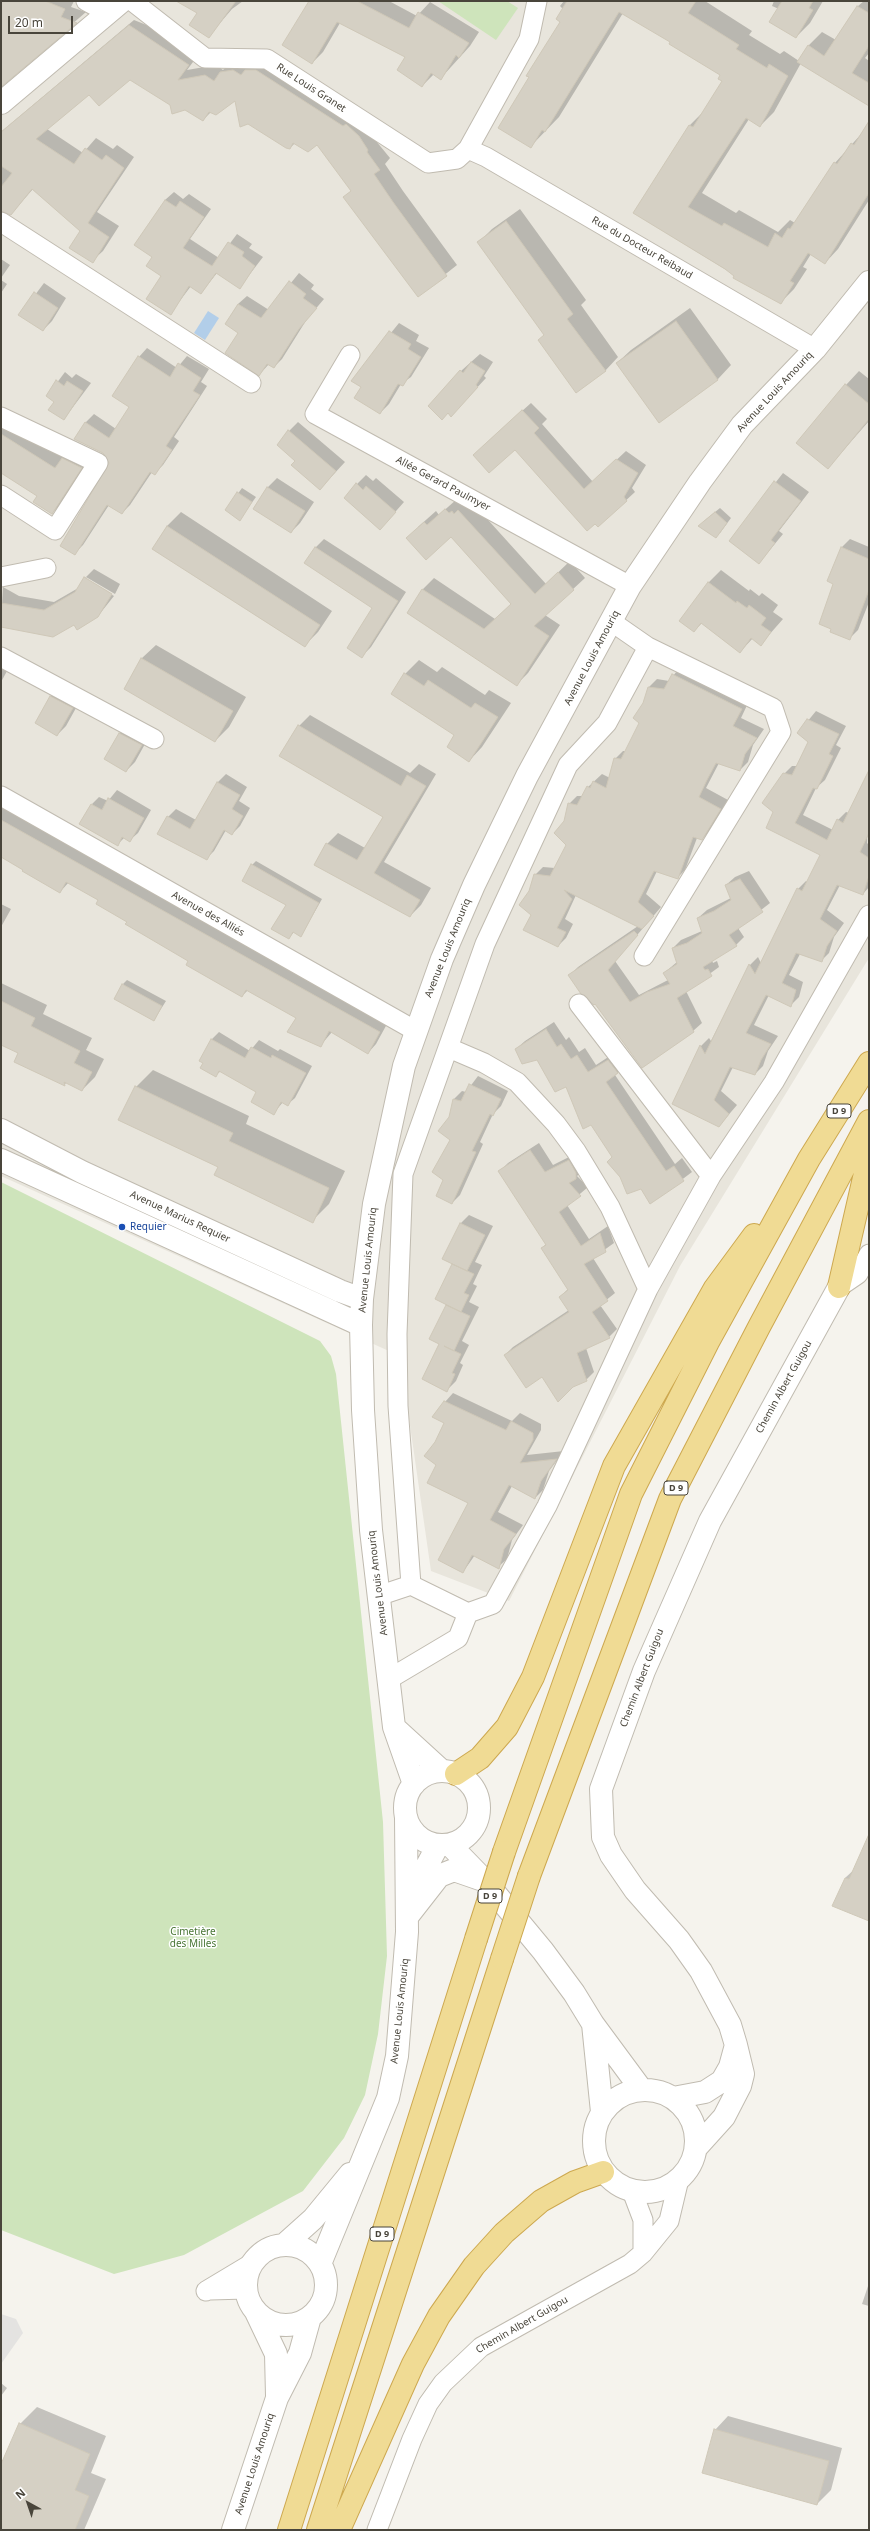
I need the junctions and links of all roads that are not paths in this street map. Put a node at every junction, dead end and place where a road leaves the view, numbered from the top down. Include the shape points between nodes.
1 (86, 1) edge
2 (132, 1) edge
3 (537, 1) edge
4 (115, 7) edge
5 (1, 103) edge
6 (468, 149) junction
7 (1, 222) edge
8 (869, 282) edge
9 (815, 349) junction
10 (350, 355) dead end
11 (251, 383) dead end
12 (1, 417) edge
13 (1, 495) edge
14 (46, 568) dead end
15 (1, 576) edge
16 (630, 586) junction
17 (612, 622) junction
18 (648, 647) junction
19 (1, 657) edge
20 (154, 740) dead end
21 (1, 796) edge
22 (869, 915) edge
23 (644, 956) dead end
24 (579, 1004) dead end
25 (416, 1031) junction
26 (449, 1048) junction
27 (869, 1063) edge
28 (869, 1121) edge
29 (1, 1130) edge
30 (869, 1156) edge
31 (809, 1159) junction
32 (1, 1160) edge
33 (711, 1176) junction
34 (865, 1191) edge
35 (869, 1254) edge
36 (839, 1287) junction
37 (648, 1289) junction
38 (362, 1299) junction
39 (828, 1308) junction
40 (361, 1325) junction
41 (411, 1585) junction
42 (381, 1596) junction
43 (468, 1613) junction
44 (389, 1679) junction
45 (394, 1727) junction
46 (449, 1773) junction
47 (414, 1784) junction
48 (406, 1818) junction
49 (452, 1842) junction
50 (485, 1881) junction
51 (408, 1917) junction
52 (593, 2024) junction
53 (736, 2045) junction
54 (641, 2090) junction
55 (673, 2098) junction
56 (602, 2112) junction
57 (696, 2148) junction
58 (369, 2149) junction
59 (603, 2172) junction
60 (679, 2180) junction
61 (632, 2191) junction
62 (284, 2245) junction
63 (643, 2253) junction
64 (251, 2264) junction
65 (320, 2264) junction
66 (246, 2289) junction
67 (256, 2312) junction
68 (310, 2317) junction
69 (277, 2398) junction
70 (233, 2530) edge
71 (289, 2530) edge
72 (318, 2530) edge
73 (339, 2530) edge
74 (377, 2530) edge

1 - 4 street
2 - 6 street, Rue Louis Granet via 205,58 267,59 428,163 457,159
3 - 6 street via 529,39
4 - 5 street
6 - 9 street, Rue du Docteur Reibaud via 486,157
7 - 11 street
8 - 9 street, Avenue Louis Amouriq
9 - 16 street, Avenue Louis Amouriq via 742,425
10 - 16 street, Allée Gerard Paulmyer via 315,414
12 - 13 street via 98,463 56,530
14 - 15 street
16 - 17 street, Avenue Louis Amouriq
17 - 18 street
17 - 25 street, Avenue Louis Amouriq via 527,776 474,885 442,959
18 - 23 street via 773,708 781,732
18 - 26 street via 607,723 568,766 484,944
19 - 20 street
21 - 25 street, Avenue des Alliés
22 - 33 street via 774,1082
24 - 33 street
25 - 38 street, Avenue Louis Amouriq via 404,1066 374,1204
26 - 37 street via 484,1063 517,1082 556,1124 576,1151 610,1207
26 - 41 street via 403,1174 397,1334 398,1406
27 - 31 highway, D 9
28 - 72 highway, D 9, bridge via 670,1499 529,1876
29 - 38 street, Avenue Marius Requier via 82,1172
30 - 34 highway
31 - 46 highway, D 9 via 715,1288 614,1466 533,1677 507,1727 480,1758
31 - 71 highway, D 9, bridge via 708,1342 631,1494 504,1852
32 - 40 street
33 - 37 street
34 - 36 highway
34 - 39 street, Chemin Albert Guigou via 847,1215
35 - 36 street, Chemin Albert Guigou via 858,1274
36 - 39 street, Chemin Albert Guigou
37 - 43 street via 547,1506 497,1597 493,1604
38 - 40 street, Avenue Louis Amouriq
39 - 53 street, Chemin Albert Guigou via 710,1521 644,1671 601,1789 603,1837 611,1855 701,1971 730,2024
40 - 42 street, Avenue Louis Amouriq via 363,1410 371,1530
41 - 42 street
41 - 43 street
42 - 44 street, Avenue Louis Amouriq
43 - 44 street via 458,1638
44 - 45 street, Avenue Louis Amouriq
45 - 46 street
45 - 47 street, Avenue Louis Amouriq
46 - 47 street via 422,1777
46 - 49 street via 466,1780 474,1790 478,1802 475,1826
47 - 48 street via 407,1795
48 - 49 street via 418,1837
48 - 51 street, Avenue Louis Amouriq
49 - 50 street
49 - 51 street, Avenue Louis Amouriq via 422,1875
50 - 51 street via 454,1870 439,1876
50 - 52 street via 543,1950
51 - 58 street, Avenue Louis Amouriq via 405,1985 397,2056 388,2098
52 - 54 street
52 - 56 street
53 - 55 street via 730,2067 722,2081 705,2092
53 - 57 street, Chemin Albert Guigou via 743,2074 740,2086 724,2117
54 - 55 street via 652,2090
54 - 56 street via 626,2093 612,2101
55 - 57 street via 687,2111 695,2129
56 - 59 street via 594,2132 594,2153
57 - 60 street via 690,2165
58 - 62 street, Avenue Louis Amouriq via 322,2208
58 - 65 street, Avenue Louis Amouriq
59 - 61 street via 616,2184
59 - 73 highway via 575,2182 541,2200 504,2233 474,2266 439,2316 413,2364
60 - 61 street via 649,2193
60 - 63 street, Chemin Albert Guigou via 669,2222
61 - 63 street via 643,2220
62 - 64 street via 260,2254
62 - 65 street via 305,2250
63 - 74 street, Chemin Albert Guigou via 630,2264 481,2346 459,2365 428,2404
64 - 66 street
64 - 66 street via 206,2291
65 - 68 street via 325,2275 326,2287 319,2309
66 - 67 street via 249,2301
67 - 68 street via 268,2322 282,2326 297,2324
67 - 69 street, Avenue Louis Amouriq via 276,2354
68 - 69 street, Avenue Louis Amouriq via 300,2353
69 - 70 street, Avenue Louis Amouriq

